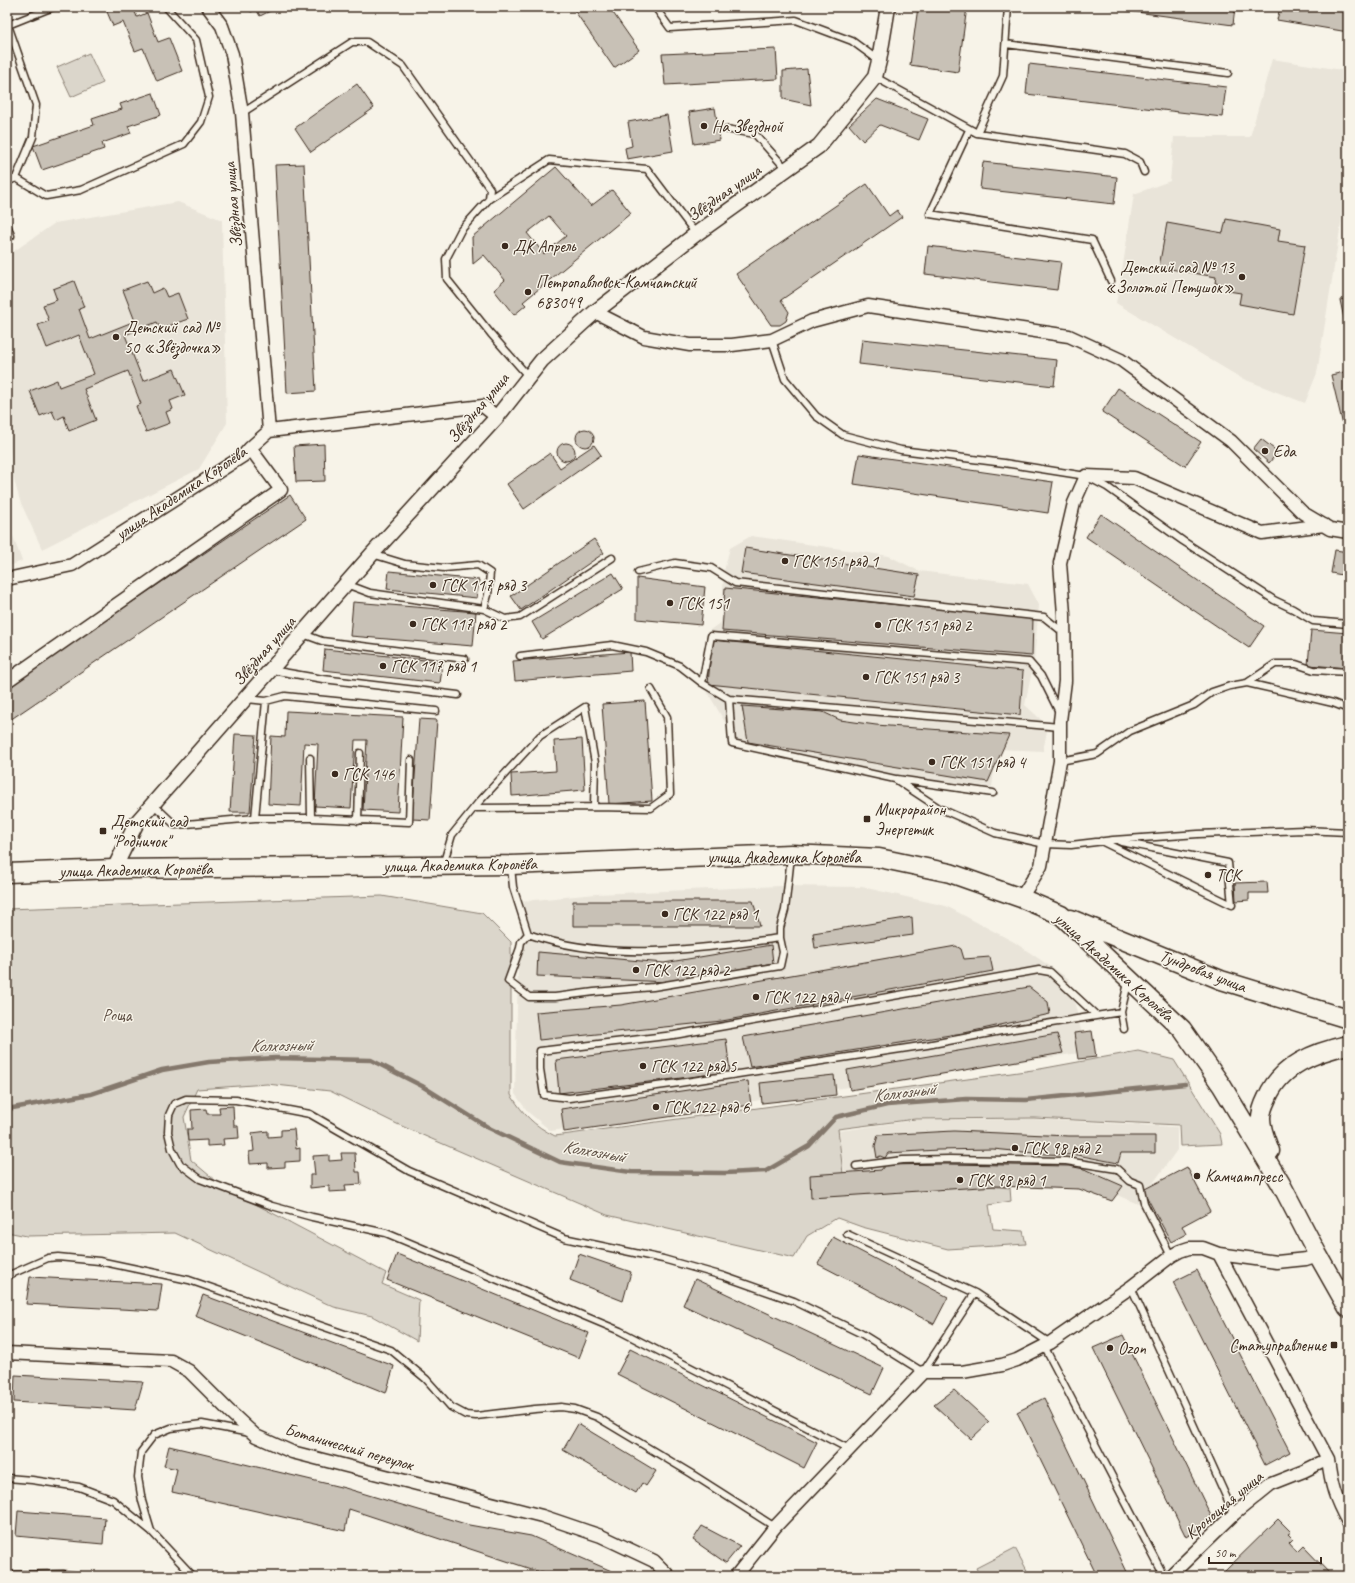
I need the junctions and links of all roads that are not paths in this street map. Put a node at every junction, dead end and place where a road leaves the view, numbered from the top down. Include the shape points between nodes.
1 (53, 7) edge
2 (166, 7) edge
3 (208, 7) edge
4 (654, 7) edge
5 (888, 7) edge
6 (1008, 7) edge
7 (1006, 44) junction
8 (879, 61) junction
9 (1228, 73) dead end
10 (875, 77) junction
11 (242, 113) junction
12 (726, 129) dead end
13 (969, 130) junction
14 (977, 133) junction
15 (787, 170) junction
16 (1144, 172) dead end
17 (16, 178) junction
18 (7, 182) edge
19 (489, 199) junction
20 (7, 224) edge
21 (696, 234) junction
22 (11, 236) dead end
23 (1112, 281) dead end
24 (595, 312) junction
25 (772, 340) junction
26 (528, 376) junction
27 (496, 417) junction
28 (269, 431) junction
29 (250, 448) junction
30 (1086, 476) junction
31 (1324, 526) junction
32 (1348, 532) edge
33 (372, 554) junction
34 (612, 558) dead end
35 (638, 572) dead end
36 (7, 579) edge
37 (346, 584) junction
38 (484, 609) junction
39 (1348, 624) edge
40 (1064, 633) junction
41 (302, 634) junction
42 (520, 656) dead end
43 (465, 659) dead end
44 (271, 670) junction
45 (1348, 672) edge
46 (7, 681) edge
47 (702, 683) junction
48 (1247, 683) junction
49 (651, 690) dead end
50 (458, 695) dead end
51 (246, 698) junction
52 (729, 699) junction
53 (266, 701) junction
54 (1348, 709) edge
55 (436, 711) dead end
56 (1061, 715) junction
57 (1060, 727) junction
58 (360, 753) dead end
59 (310, 758) dead end
60 (411, 760) dead end
61 (1060, 761) junction
62 (896, 779) junction
63 (993, 793) dead end
64 (153, 804) junction
65 (594, 807) junction
66 (474, 808) junction
67 (255, 818) junction
68 (311, 818) junction
69 (358, 821) junction
70 (1348, 832) edge
71 (1113, 840) junction
72 (1101, 841) junction
73 (1045, 844) junction
74 (791, 854) junction
75 (511, 865) junction
76 (443, 866) junction
77 (114, 869) junction
78 (7, 873) edge
79 (1021, 898) junction
80 (1061, 915) junction
81 (528, 934) junction
82 (780, 938) junction
83 (1129, 979) junction
84 (1121, 1012) junction
85 (1096, 1015) junction
86 (1348, 1019) edge
87 (1124, 1029) dead end
88 (1348, 1045) edge
89 (856, 1166) dead end
90 (1281, 1184) junction
91 (847, 1234) dead end
92 (1219, 1254) junction
93 (1318, 1254) junction
94 (1171, 1256) junction
95 (7, 1276) edge
96 (1131, 1288) junction
97 (975, 1293) junction
98 (1348, 1308) edge
99 (1047, 1344) junction
100 (7, 1352) edge
101 (923, 1372) junction
102 (254, 1434) junction
103 (849, 1449) junction
104 (1328, 1459) junction
105 (7, 1478) edge
106 (1234, 1514) junction
107 (1348, 1522) edge
108 (775, 1527) junction
109 (151, 1531) junction
110 (7, 1575) edge
111 (79, 1576) edge
112 (192, 1576) edge
113 (669, 1576) edge
114 (736, 1576) edge
115 (1164, 1576) edge
116 (1170, 1576) edge

1 - 17 lane via 8,25 36,105 33,137
2 - 17 lane via 196,40 209,97 201,122 184,144 81,190 46,196
3 - 11 street, Звёздная улица via 222,26 232,54
4 - 8 lane via 670,28 796,20 852,40
5 - 8 street, Звёздная улица
6 - 7 lane
7 - 9 lane
7 - 14 lane via 1003,76
8 - 10 street, Звёздная улица
10 - 13 lane
10 - 15 street, Звёздная улица via 819,146
11 - 19 lane via 352,42 367,42 403,66 490,189
11 - 28 street, Звёздная улица
12 - 15 lane via 756,134
13 - 14 lane
13 - 23 lane via 930,214 1092,240
14 - 16 lane via 1125,154 1140,162
15 - 21 street, Звёздная улица
17 - 18 lane
19 - 21 lane via 549,160 647,169
19 - 26 lane via 461,230 446,259 447,279
20 - 22 lane
21 - 24 street, Звёздная улица
24 - 25 street via 644,337 690,345 732,345
24 - 26 street, Звёздная улица
25 - 30 lane via 785,379 816,416 843,435 901,450
25 - 31 street via 812,322 868,306 1069,336 1122,360 1224,436 1304,513
26 - 27 street, Звёздная улица
27 - 28 street via 483,406
27 - 33 street, Звёздная улица
28 - 29 street, улица Академика Королёва
29 - 36 street, улица Академика Королёва via 244,456 72,565
29 - 46 street via 281,490
30 - 31 street via 1134,478 1262,533
30 - 39 lane via 1107,487 1183,541 1274,600 1313,621
30 - 40 street via 1074,503 1060,563
31 - 32 street
33 - 37 street, Звёздная улица
33 - 38 lane via 405,564 444,568 478,564 490,573
34 - 38 lane via 520,617 505,618
35 - 40 lane via 675,564 711,568 735,583 1044,617
37 - 38 lane via 370,592
37 - 41 street, Звёздная улица
40 - 56 street
41 - 43 lane via 322,641
41 - 44 street, Звёздная улица
42 - 47 lane via 612,645 646,652 680,666
44 - 50 lane via 323,679
44 - 51 street, Звёздная улица
45 - 48 lane via 1314,670 1296,664 1275,664
47 - 52 lane
47 - 56 lane via 711,636 1029,662 1041,676
48 - 54 lane via 1333,703
48 - 61 lane via 1212,692 1194,705 1130,731 1097,754
49 - 65 lane via 667,717 670,794 651,808
51 - 53 lane
51 - 64 street, Звёздная улица
52 - 57 lane
52 - 62 lane via 732,744
53 - 55 lane via 285,696
53 - 67 lane
56 - 57 street
57 - 61 street
58 - 69 lane
59 - 68 lane
60 - 69 lane via 409,822
61 - 73 street
62 - 63 lane
62 - 73 lane via 938,808 995,833
64 - 67 lane via 174,825
64 - 77 street, Звёздная улица via 138,822
65 - 66 lane
65 - 66 lane via 595,763 585,707 540,736
66 - 76 lane via 452,835
67 - 68 lane
68 - 69 lane
70 - 71 lane via 1304,830
71 - 72 lane
71 - 72 lane via 1228,862 1232,905
72 - 73 lane via 1071,845
73 - 79 street via 1041,866
74 - 75 main road, улица Академика Королёва
74 - 79 main road, улица Академика Королёва via 879,858 950,873
74 - 82 lane via 786,910 780,928
75 - 76 main road, улица Академика Королёва
75 - 81 lane via 513,887
76 - 77 main road, улица Академика Королёва
77 - 78 main road, улица Академика Королёва
79 - 80 main road, улица Академика Королёва
80 - 83 main road, улица Академика Королёва
80 - 86 main road, Тундровая улица via 1222,980
81 - 82 lane via 566,945 632,952 681,950
81 - 82 lane via 521,942 508,981 529,997 555,997 653,987 780,966 783,952
83 - 84 lane
83 - 90 main road, улица Академика Королёва via 1182,1029 1222,1086
84 - 85 lane
84 - 87 lane
85 - 85 lane via 926,1045 568,1098 544,1095 540,1069 540,1051 674,1035 1039,970 1050,972
88 - 90 main road via 1311,1056 1296,1064 1274,1084 1268,1095 1261,1117 1262,1129
89 - 94 lane via 903,1160 949,1159 1066,1161 1117,1169 1130,1181 1140,1185 1144,1203
90 - 93 main road, улица Академика Королёва
91 - 97 lane
92 - 93 street via 1277,1262 1306,1259
92 - 94 street via 1197,1248 1180,1251
92 - 104 street
93 - 98 main road, улица Академика Королёва
94 - 96 street
95 - 108 lane via 48,1258 58,1257 99,1261 190,1280 391,1350 426,1379 451,1408 466,1415 561,1407 597,1417
96 - 99 street
96 - 106 lane
97 - 99 lane
97 - 101 lane
99 - 101 street via 1002,1365 962,1372
99 - 115 lane
100 - 102 street, Ботанический переулок via 171,1361 189,1371
101 - 103 street
101 - 103 lane via 862,1334 794,1301 723,1276 663,1259 564,1238 409,1171 310,1114 236,1100 186,1099 174,1104 169,1115 168,1132 172,1149 180,1164 200,1179 306,1216 386,1233 620,1331
102 - 109 lane via 202,1424 171,1428 154,1434 141,1452 138,1477
102 - 113 street, Ботанический переулок via 292,1452 542,1516 601,1536 654,1561
103 - 108 street
104 - 106 street, Кроноцкая улица via 1271,1484
104 - 107 street via 1331,1484
105 - 109 lane via 85,1489 113,1500
106 - 116 street, Кроноцкая улица
108 - 114 street
109 - 112 lane
110 - 111 lane

